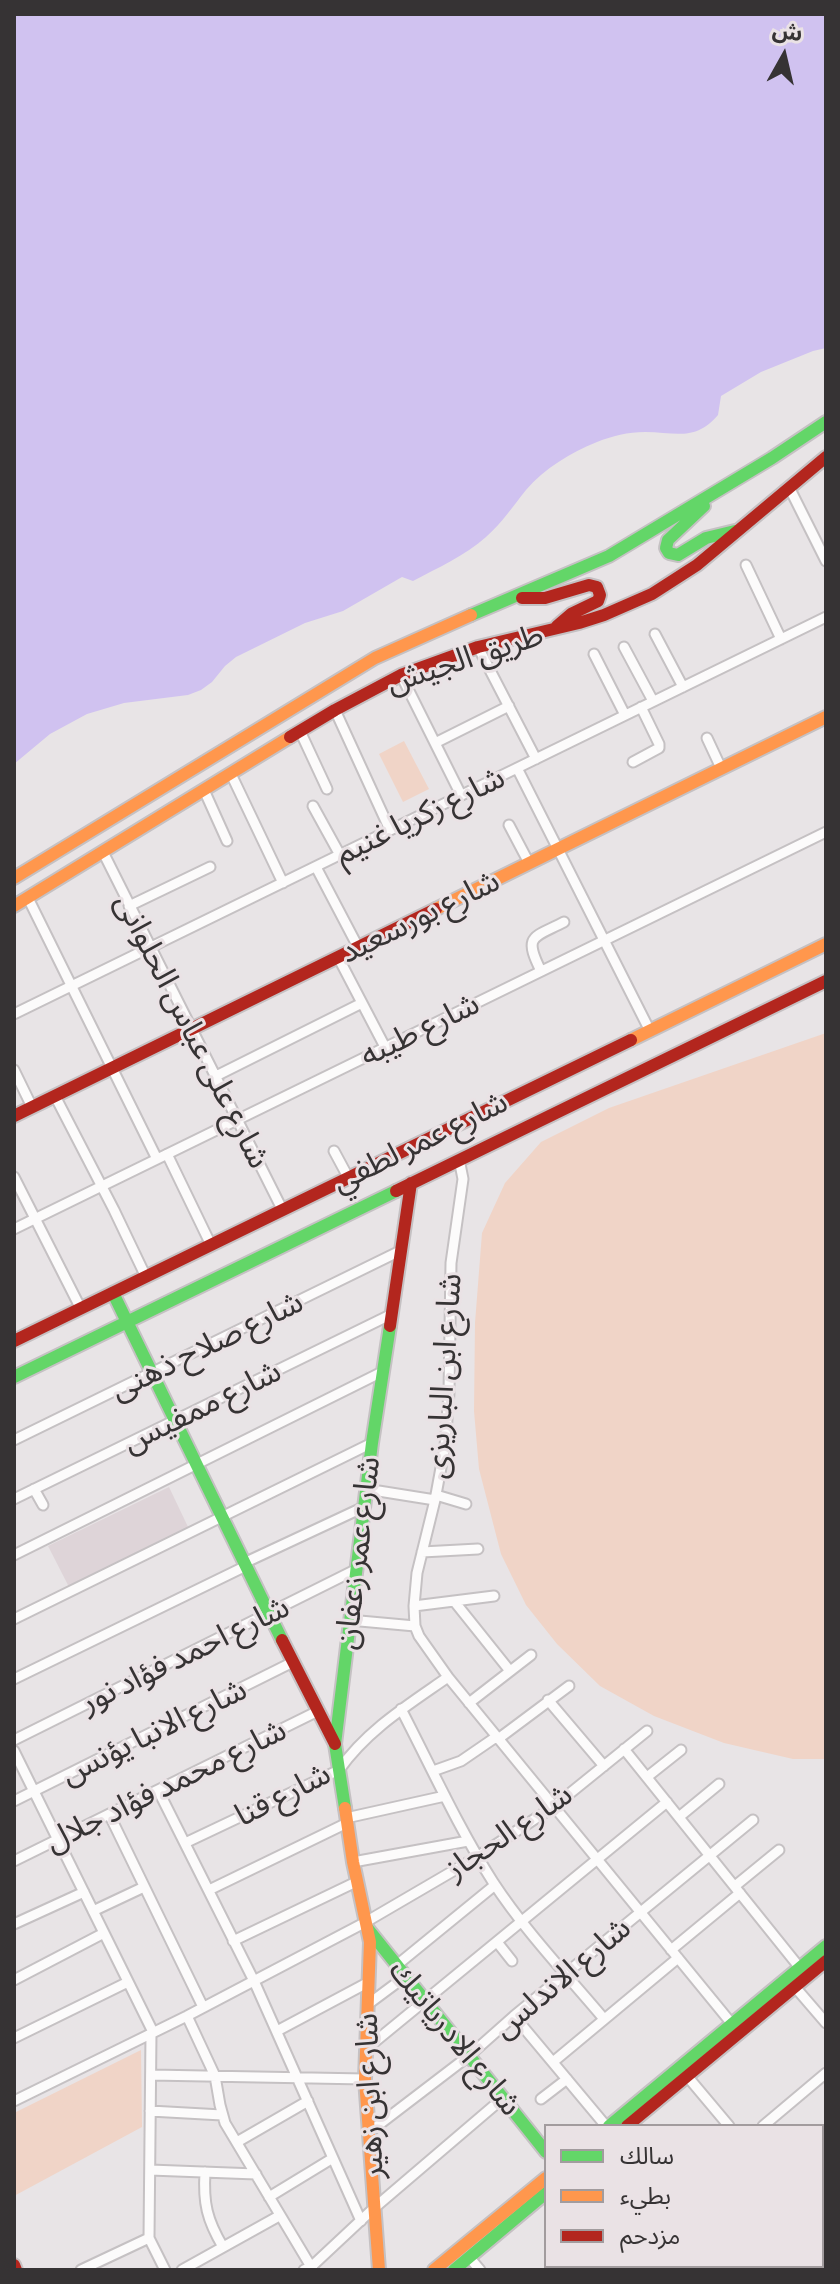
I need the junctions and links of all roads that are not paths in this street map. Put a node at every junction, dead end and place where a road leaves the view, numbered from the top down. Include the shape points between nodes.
1 (826, 422) edge
2 (826, 457) edge
3 (789, 487) junction
4 (718, 489) junction
5 (737, 531) junction
6 (826, 561) edge
7 (746, 565) dead end
8 (515, 597) junction
9 (826, 617) edge
10 (553, 630) junction
11 (655, 634) dead end
12 (781, 639) junction
13 (478, 647) junction
14 (624, 647) dead end
15 (594, 654) dead end
16 (401, 675) junction
17 (683, 687) junction
18 (653, 701) junction
19 (509, 706) junction
20 (641, 707) junction
21 (335, 710) junction
22 (625, 715) junction
23 (826, 717) edge
24 (300, 731) junction
25 (707, 738) dead end
26 (435, 743) junction
27 (536, 759) junction
28 (633, 762) dead end
29 (517, 768) junction
30 (721, 768) junction
31 (231, 774) junction
32 (327, 789) dead end
33 (204, 790) junction
34 (461, 795) junction
35 (313, 806) dead end
36 (509, 825) dead end
37 (390, 830) junction
38 (826, 833) edge
39 (227, 841) dead end
40 (558, 849) junction
41 (103, 852) junction
42 (340, 855) junction
43 (529, 863) junction
44 (210, 867) dead end
45 (316, 867) junction
46 (14, 878) edge
47 (283, 883) junction
48 (28, 898) junction
49 (14, 906) edge
50 (129, 906) junction
51 (564, 922) dead end
52 (604, 940) junction
53 (826, 944) edge
54 (358, 947) junction
55 (150, 948) junction
56 (338, 957) junction
57 (541, 971) junction
58 (826, 981) edge
59 (72, 986) junction
60 (362, 1003) junction
61 (14, 1014) edge
62 (190, 1030) junction
63 (650, 1031) junction
64 (385, 1047) junction
65 (113, 1068) junction
66 (14, 1070) edge
67 (214, 1077) junction
68 (55, 1096) junction
69 (32, 1107) junction
70 (14, 1116) edge
71 (236, 1120) junction
72 (334, 1151) dead end
73 (162, 1156) junction
74 (459, 1159) junction
75 (14, 1177) edge
76 (348, 1177) junction
77 (411, 1183) junction
78 (101, 1186) junction
79 (383, 1196) junction
80 (282, 1209) junction
81 (406, 1210) junction
82 (35, 1218) junction
83 (14, 1229) edge
84 (211, 1245) junction
85 (400, 1251) junction
86 (146, 1277) junction
87 (113, 1293) junction
88 (81, 1309) junction
89 (390, 1315) junction
90 (127, 1322) junction
91 (14, 1341) edge
92 (382, 1372) junction
93 (152, 1373) junction
94 (14, 1377) edge
95 (175, 1421) junction
96 (14, 1440) edge
97 (372, 1443) junction
98 (196, 1464) junction
99 (34, 1489) junction
100 (366, 1489) junction
101 (436, 1498) junction
102 (14, 1499) edge
103 (466, 1504) dead end
104 (43, 1505) dead end
105 (364, 1507) junction
106 (222, 1517) junction
107 (478, 1549) dead end
108 (422, 1552) junction
109 (14, 1555) edge
110 (245, 1565) junction
111 (355, 1570) junction
112 (494, 1596) dead end
113 (454, 1601) junction
114 (414, 1606) junction
115 (269, 1615) junction
116 (14, 1619) edge
117 (349, 1620) junction
118 (415, 1626) junction
119 (531, 1655) dead end
120 (293, 1662) junction
121 (510, 1671) junction
122 (448, 1677) junction
123 (14, 1679) edge
124 (569, 1686) dead end
125 (548, 1700) junction
126 (469, 1703) junction
127 (401, 1709) junction
128 (318, 1711) junction
129 (647, 1731) dead end
130 (497, 1738) junction
131 (14, 1740) edge
132 (335, 1744) junction
133 (624, 1749) junction
134 (681, 1750) dead end
135 (14, 1751) edge
136 (604, 1766) junction
137 (339, 1770) junction
138 (433, 1771) junction
139 (647, 1777) junction
140 (719, 1784) dead end
141 (158, 1790) junction
142 (34, 1791) junction
143 (445, 1796) junction
144 (14, 1801) edge
145 (667, 1802) junction
146 (553, 1807) junction
147 (109, 1814) junction
148 (679, 1817) junction
149 (346, 1820) junction
150 (753, 1820) dead end
151 (58, 1839) junction
152 (468, 1841) junction
153 (185, 1843) junction
154 (779, 1850) dead end
155 (710, 1855) junction
156 (477, 1857) junction
157 (14, 1861) edge
158 (598, 1861) junction
159 (353, 1862) junction
160 (356, 1882) junction
161 (495, 1885) junction
162 (144, 1887) junction
163 (209, 1890) junction
164 (737, 1890) junction
165 (84, 1892) junction
166 (93, 1911) junction
167 (640, 1912) junction
168 (522, 1921) junction
169 (364, 1923) junction
170 (14, 1924) edge
171 (104, 1933) junction
172 (233, 1941) junction
173 (497, 1942) junction
174 (826, 1946) edge
175 (674, 1954) junction
176 (512, 1961) dead end
177 (826, 1961) edge
178 (800, 1968) junction
179 (402, 1970) junction
180 (566, 1974) junction
181 (14, 1980) edge
182 (254, 1981) junction
183 (128, 1982) junction
184 (367, 1983) junction
185 (795, 1987) junction
186 (426, 2000) junction
187 (367, 2005) junction
188 (203, 2007) junction
189 (187, 2016) junction
190 (514, 2016) junction
191 (604, 2019) junction
192 (826, 2023) edge
193 (732, 2024) junction
194 (277, 2031) junction
195 (152, 2033) junction
196 (14, 2038) edge
197 (366, 2049) junction
198 (470, 2055) junction
199 (553, 2062) junction
200 (826, 2073) edge
201 (151, 2075) junction
202 (215, 2076) junction
203 (687, 2076) junction
204 (297, 2077) junction
205 (365, 2079) junction
206 (567, 2079) junction
207 (503, 2098) junction
208 (541, 2099) dead end
209 (14, 2101) edge
210 (308, 2101) junction
211 (150, 2111) junction
212 (222, 2115) junction
213 (606, 2124) edge
214 (610, 2124) edge
215 (629, 2124) edge
216 (727, 2124) edge
217 (765, 2124) edge
218 (368, 2133) junction
219 (237, 2142) junction
220 (544, 2149) edge
221 (333, 2158) junction
222 (150, 2170) junction
223 (205, 2172) junction
224 (256, 2174) junction
225 (544, 2180) edge
226 (544, 2195) edge
227 (269, 2197) junction
228 (373, 2209) junction
229 (279, 2216) junction
230 (361, 2221) junction
231 (149, 2238) junction
232 (223, 2247) junction
233 (469, 2257) junction
234 (309, 2269) edge
235 (81, 2270) edge
236 (165, 2270) edge
237 (182, 2270) edge
238 (379, 2270) edge
239 (434, 2270) edge
240 (454, 2270) edge
241 (480, 2270) edge

1 - 4 main road, طريق الجيش
2 - 3 main road, طريق الجيش
3 - 5 main road, طريق الجيش
3 - 6 street
4 - 5 main road via 668,540 666,551 678,555 706,538
4 - 8 main road, طريق الجيش via 609,556
5 - 10 main road, طريق الجيش via 652,594
7 - 12 street
8 - 10 main road via 538,599 597,587 598,601
8 - 46 main road, طريق الجيش via 375,658
9 - 12 street, شارع زكريا غنيم
10 - 13 main road, طريق الجيش
11 - 17 street
12 - 17 street, شارع زكريا غنيم
13 - 16 main road, طريق الجيش
13 - 19 street
14 - 18 street
15 - 22 street
16 - 21 main road, طريق الجيش
16 - 26 street
17 - 18 street, شارع زكريا غنيم
18 - 20 street, شارع زكريا غنيم
19 - 26 street
19 - 27 street
20 - 22 street, شارع زكريا غنيم
20 - 28 street via 659,748
21 - 24 main road, طريق الجيش
21 - 37 street
22 - 27 street, شارع زكريا غنيم
23 - 30 main road, شارع بورسعيد
24 - 31 main road, طريق الجيش
24 - 32 street
25 - 30 street
26 - 34 street
27 - 29 street, شارع زكريا غنيم
29 - 34 street, شارع زكريا غنيم
29 - 40 street
30 - 40 main road, شارع بورسعيد
31 - 33 main road, طريق الجيش
31 - 47 street
33 - 39 street
33 - 41 main road, طريق الجيش
34 - 37 street, شارع زكريا غنيم
35 - 42 street
36 - 43 street
37 - 42 street, شارع زكريا غنيم
38 - 52 street, شارع طيبه
40 - 43 main road, شارع بورسعيد
40 - 52 street
41 - 48 main road, طريق الجيش
41 - 50 street, شارع على عباس الحلوانى
42 - 45 street, شارع زكريا غنيم
43 - 54 main road, شارع بورسعيد
44 - 50 street
45 - 47 street, شارع زكريا غنيم
45 - 54 street
47 - 55 street, شارع زكريا غنيم
48 - 49 main road, طريق الجيش
48 - 59 street
50 - 55 street, شارع على عباس الحلوانى
51 - 57 street via 530,943
52 - 57 street, شارع طيبه
52 - 63 street
53 - 63 main road, شارع عمر لطفي
54 - 56 main road, شارع بورسعيد
55 - 59 street, شارع زكريا غنيم
55 - 62 street, شارع على عباس الحلوانى
56 - 60 street
56 - 62 main road, شارع بورسعيد
57 - 64 street, شارع طيبه
58 - 74 main road, شارع عمر لطفي
59 - 61 street, شارع زكريا غنيم
59 - 65 street
60 - 64 street
60 - 67 street
62 - 65 main road, شارع بورسعيد
62 - 67 street, شارع على عباس الحلوانى
63 - 76 main road, شارع عمر لطفي
64 - 71 street, شارع طيبه
65 - 68 main road, شارع بورسعيد
65 - 73 street
66 - 69 street
67 - 71 street, شارع على عباس الحلوانى
68 - 69 main road, شارع بورسعيد
68 - 78 street
69 - 70 main road, شارع بورسعيد
71 - 73 street, شارع طيبه
71 - 80 street, شارع على عباس الحلوانى
72 - 76 street
73 - 78 street, شارع طيبه
73 - 84 street
74 - 77 main road, شارع عمر لطفي
74 - 101 street, شارع ابن الباريزى via 463,1179 451,1263 448,1411
75 - 82 street
76 - 80 main road, شارع عمر لطفي
77 - 79 main road, شارع عمر لطفي
77 - 81 main road, شارع عمر زعفان
78 - 82 street, شارع طيبه
78 - 86 street
79 - 81 main road
79 - 90 main road, شارع عمر لطفي
80 - 84 main road, شارع عمر لطفي
81 - 85 main road, شارع عمر زعفان
82 - 83 street, شارع طيبه
82 - 88 street
84 - 86 main road, شارع عمر لطفي
85 - 89 main road, شارع عمر زعفان
85 - 93 street, شارع صلاح ذهنى
86 - 87 main road, شارع عمر لطفي
87 - 88 main road, شارع عمر لطفي
87 - 90 main road
88 - 91 main road, شارع عمر لطفي
89 - 92 main road, شارع عمر زعفان
89 - 95 street, شارع ممفيس
90 - 93 main road
90 - 94 main road, شارع عمر لطفي
92 - 97 main road, شارع عمر زعفان
92 - 98 street
93 - 95 main road
93 - 96 street, شارع صلاح ذهنى
95 - 98 main road
95 - 99 street, شارع ممفيس
97 - 100 main road, شارع عمر زعفان
97 - 106 street
98 - 106 main road
98 - 109 street
99 - 102 street, شارع ممفيس
99 - 104 street
100 - 101 street
100 - 105 main road, شارع عمر زعفان
101 - 103 street
101 - 108 street, شارع ابن الباريزى
105 - 110 street
105 - 111 main road, شارع عمر زعفان
106 - 110 main road
106 - 116 street
107 - 108 street
108 - 114 street, شارع ابن الباريزى
110 - 115 main road
110 - 123 street
111 - 115 street, شارع احمد فؤاد نور
111 - 117 main road, شارع عمر زعفان
112 - 113 street
113 - 114 street
113 - 121 street
114 - 118 street, شارع ابن الباريزى
115 - 120 main road
115 - 131 street, شارع احمد فؤاد نور
117 - 118 street
117 - 132 main road, شارع عمر زعفان
118 - 122 street, شارع ابن الباريزى
119 - 121 street
120 - 128 main road
120 - 142 street, شارع الانبا يؤنس
121 - 126 street
122 - 126 street, شارع ابن الباريزى
122 - 127 street, شارع قنا
124 - 125 street
125 - 130 street
125 - 136 street
126 - 130 street, شارع ابن الباريزى
127 - 137 street, شارع قنا
127 - 138 street
128 - 132 main road
128 - 141 street, شارع محمد فؤاد جلال
129 - 133 street, شارع الحجاز
130 - 138 street
130 - 146 street, شارع ابن الباريزى
132 - 137 main road, شارع عمر زعفان
133 - 136 street, شارع الحجاز
133 - 139 street
134 - 139 street
135 - 142 street
136 - 146 street, شارع الحجاز
137 - 149 main road, شارع عمر زعفان
137 - 153 street, شارع قنا
138 - 143 street
139 - 145 street
140 - 148 street
141 - 147 street, شارع محمد فؤاد جلال
141 - 153 street
142 - 144 street, شارع الانبا يؤنس
142 - 151 street
143 - 149 street
143 - 152 street
145 - 148 street
145 - 158 street
146 - 156 street, شارع الحجاز
146 - 158 street, شارع ابن الباريزى
147 - 151 street, شارع محمد فؤاد جلال
147 - 162 street
148 - 155 street
149 - 159 main road, شارع عمر زعفان
149 - 163 street
150 - 155 street, شارع الاندلس
151 - 157 street, شارع محمد فؤاد جلال
151 - 165 street
152 - 156 street
152 - 159 street
153 - 163 street
154 - 164 street
155 - 164 street
155 - 167 street, شارع الاندلس
156 - 161 street
156 - 169 street, شارع الحجاز
158 - 167 street, شارع ابن الباريزى
158 - 168 street
159 - 160 main road, شارع عمر زعفان
160 - 169 main road, شارع عمر زعفان
160 - 172 street
161 - 168 street
161 - 179 street
162 - 166 street
162 - 188 street
163 - 172 street
164 - 175 street
164 - 178 street
165 - 166 street
165 - 170 street
166 - 171 street
167 - 175 street, شارع ابن الباريزى
167 - 180 street, شارع الاندلس
168 - 173 street
168 - 180 street
169 - 179 main road, شارع الادرياتيك
169 - 182 street, شارع الحجاز
169 - 184 main road, شارع ابن زهير via 370,1942
171 - 181 street
171 - 183 street
172 - 182 street
173 - 176 street
173 - 186 street
174 - 178 main road
175 - 191 street
175 - 193 street, شارع ابن الباريزى
177 - 185 main road
178 - 193 main road
179 - 186 main road, شارع الادرياتيك
179 - 187 street
180 - 190 street, شارع الاندلس
180 - 191 street
182 - 188 street, شارع الحجاز
182 - 194 street
183 - 195 street
183 - 196 street
184 - 187 main road, شارع ابن زهير
184 - 194 street
185 - 192 street
185 - 203 main road
186 - 197 street
186 - 198 main road, شارع الادرياتيك
187 - 197 main road, شارع ابن زهير
188 - 189 street, شارع الحجاز
189 - 195 street, شارع الحجاز
189 - 202 street
190 - 198 street, شارع الاندلس
190 - 199 street
191 - 199 street
193 - 214 main road
194 - 204 street
195 - 201 street
195 - 209 street, شارع الحجاز
197 - 205 main road, شارع ابن زهير
198 - 207 main road, شارع الادرياتيك
198 - 218 street, شارع الاندلس
199 - 206 street
200 - 217 street
201 - 202 street
201 - 211 street
202 - 204 street
202 - 212 street
203 - 215 main road
203 - 216 street
204 - 205 street
204 - 210 street
205 - 218 main road, شارع ابن زهير
206 - 208 street
206 - 213 street
207 - 220 main road, شارع الادرياتيك
207 - 228 street
210 - 219 street
210 - 221 street
211 - 212 street
211 - 222 street
212 - 219 street
218 - 228 main road, شارع ابن زهير
219 - 224 street
221 - 227 street
221 - 230 street
222 - 223 street
222 - 231 street
223 - 224 street
223 - 232 street via 205,2206
224 - 227 street
225 - 239 main road
226 - 233 main road
227 - 229 street
228 - 230 street
228 - 238 main road, شارع ابن زهير
229 - 232 street
229 - 234 street
230 - 234 street
231 - 235 street
231 - 236 street
232 - 237 street
233 - 240 main road
233 - 241 street

